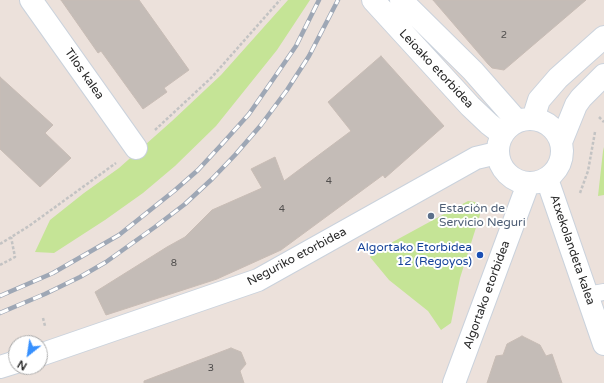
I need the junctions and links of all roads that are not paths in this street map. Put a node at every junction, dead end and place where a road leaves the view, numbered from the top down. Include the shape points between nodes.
1 (31, 0) edge
2 (373, 0) edge
3 (401, 0) edge
4 (604, 37) edge
5 (604, 75) edge
6 (512, 132) junction
7 (561, 142) junction
8 (136, 148) road end
9 (538, 181) junction
10 (596, 294) edge
11 (604, 344) edge
12 (48, 352) edge
13 (454, 383) edge

1 - 8 street, Tilos kalea
2 - 6 street, Leioako etorbidea via 470,106 489,124
3 - 6 street via 473,72
4 - 6 street via 558,78
5 - 7 street via 576,105
6 - 7 street via 541,120 557,132
6 - 9 street via 500,162 504,170 519,182
6 - 12 street, Neguriko etorbidea via 476,158 258,280
7 - 9 street via 563,152 555,172
9 - 10 street, Atxekolandeta kalea
9 - 13 street, Algortako etorbidea
10 - 11 street, Atxekolandeta kalea

